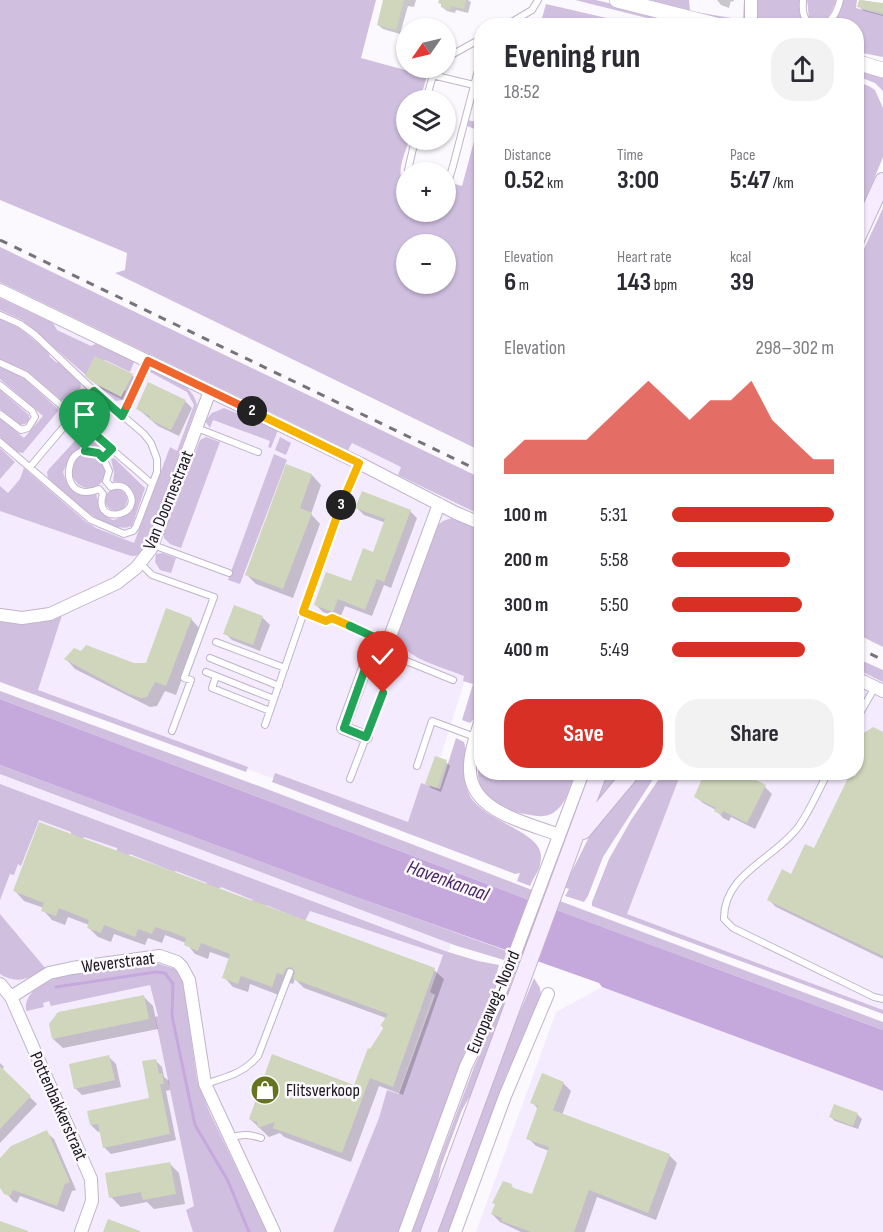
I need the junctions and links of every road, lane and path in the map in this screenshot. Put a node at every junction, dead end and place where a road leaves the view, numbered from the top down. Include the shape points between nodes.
1 (538, 0) edge
2 (617, 0) edge
3 (751, 0) edge
4 (803, 0) edge
5 (840, 0) edge
6 (518, 18) edge
7 (688, 18) edge
8 (751, 18) edge
9 (805, 18) edge
10 (833, 18) edge
11 (474, 42) edge
12 (456, 52) edge
13 (864, 57) edge
14 (883, 60) edge
15 (864, 64) edge
16 (883, 70) edge
17 (445, 78) edge
18 (474, 85) joint
19 (454, 162) edge
20 (883, 181) edge
21 (864, 223) edge
22 (0, 290) edge
23 (0, 315) edge
24 (148, 361) junction
25 (0, 363) edge
26 (0, 385) edge
27 (94, 391) junction
28 (210, 391) junction
29 (0, 414) edge
30 (73, 415) junction
31 (122, 416) junction
32 (196, 427) junction
33 (0, 442) edge
34 (112, 449) junction
35 (258, 452) dead end
36 (103, 458) junction
37 (359, 463) junction
38 (30, 467) junction
39 (106, 480) junction
40 (152, 484) junction
41 (111, 487) junction
42 (101, 491) junction
43 (439, 504) junction
44 (474, 520) edge
45 (153, 545) junction
46 (140, 563) junction
47 (229, 573) dead end
48 (303, 612) junction
49 (0, 615) edge
50 (382, 640) junction
51 (216, 642) dead end
52 (210, 658) dead end
53 (285, 668) junction
54 (206, 672) dead end
55 (216, 676) junction
56 (453, 680) dead end
57 (864, 682) edge
58 (279, 686) junction
59 (879, 689) edge
60 (383, 693) dead end
61 (274, 699) junction
62 (864, 709) edge
63 (270, 711) junction
64 (265, 725) dead end
65 (172, 731) dead end
66 (474, 736) edge
67 (366, 737) junction
68 (474, 749) edge
69 (417, 766) dead end
70 (350, 779) dead end
71 (581, 780) edge
72 (595, 780) edge
73 (624, 780) edge
74 (824, 780) edge
75 (567, 838) junction
76 (290, 972) dead end
77 (514, 980) junction
78 (0, 984) edge
79 (548, 994) dead end
80 (11, 997) junction
81 (883, 999) edge
82 (205, 1084) junction
83 (230, 1138) junction
84 (261, 1138) dead end
85 (81, 1232) edge
86 (274, 1232) edge
87 (405, 1232) edge
88 (429, 1232) edge
89 (455, 1232) edge

1 - 6 lane via 532,10
2 - 7 street
3 - 8 street
4 - 9 lane
5 - 10 lane
11 - 12 lane
13 - 14 street
15 - 16 street
17 - 18 lane
18 - 19 lane
20 - 21 main road
22 - 24 street
23 - 27 lane via 34,334
24 - 28 street
24 - 31 lane
25 - 30 lane via 26,375
26 - 29 lane via 36,417 28,428 21,430
27 - 30 lane
27 - 31 lane
28 - 32 street, Van Doornestraat
28 - 37 street
30 - 34 lane
30 - 38 lane
31 - 40 lane via 154,448 157,465
32 - 35 lane
32 - 45 street, Van Doornestraat
33 - 38 lane
34 - 36 lane
34 - 40 lane
36 - 39 lane via 109,471
36 - 42 lane via 85,451 74,457 68,469 70,481 80,490
37 - 43 street
37 - 48 lane
38 - 40 lane via 91,520 124,534 136,527
39 - 41 lane
39 - 42 lane
41 - 42 lane
41 - 42 lane via 120,486 131,501 127,510 118,515 103,506
43 - 44 street
43 - 50 street
45 - 46 street, Van Doornestraat
45 - 47 lane
46 - 49 street, Van Doornestraat via 117,583 50,614 22,618
46 - 65 lane via 152,575 214,597 184,678 191,680
48 - 50 lane via 326,621 332,618
48 - 53 lane
50 - 56 lane via 394,656
50 - 67 street via 344,728
51 - 53 lane
52 - 58 lane
53 - 58 lane
54 - 55 lane
55 - 61 lane
55 - 63 lane via 212,688
57 - 59 street
58 - 61 lane
59 - 62 lane
60 - 67 lane
61 - 63 lane
63 - 64 lane
66 - 69 lane via 432,721
67 - 70 lane
68 - 75 street via 470,772 473,789 482,800 495,810
71 - 75 street, Europaweg-Noord
72 - 75 main road, Europaweg-Noord
73 - 75 main road
74 - 81 lane via 798,827 740,878 724,909 724,919 733,928
75 - 77 main road, Europaweg-Noord
76 - 82 lane via 258,1056 242,1071
77 - 87 street, Europaweg-Noord via 497,1001 466,1066
77 - 88 main road, Europaweg-Noord
78 - 80 street, Pottenbakkerstraat
79 - 89 street
80 - 82 street, Weverstraat via 50,973 72,968 160,956 177,962 189,980
80 - 85 street, Pottenbakkerstraat via 91,1179 92,1200
82 - 83 street, Weverstraat
83 - 84 lane via 242,1134
83 - 86 street, Weverstraat

